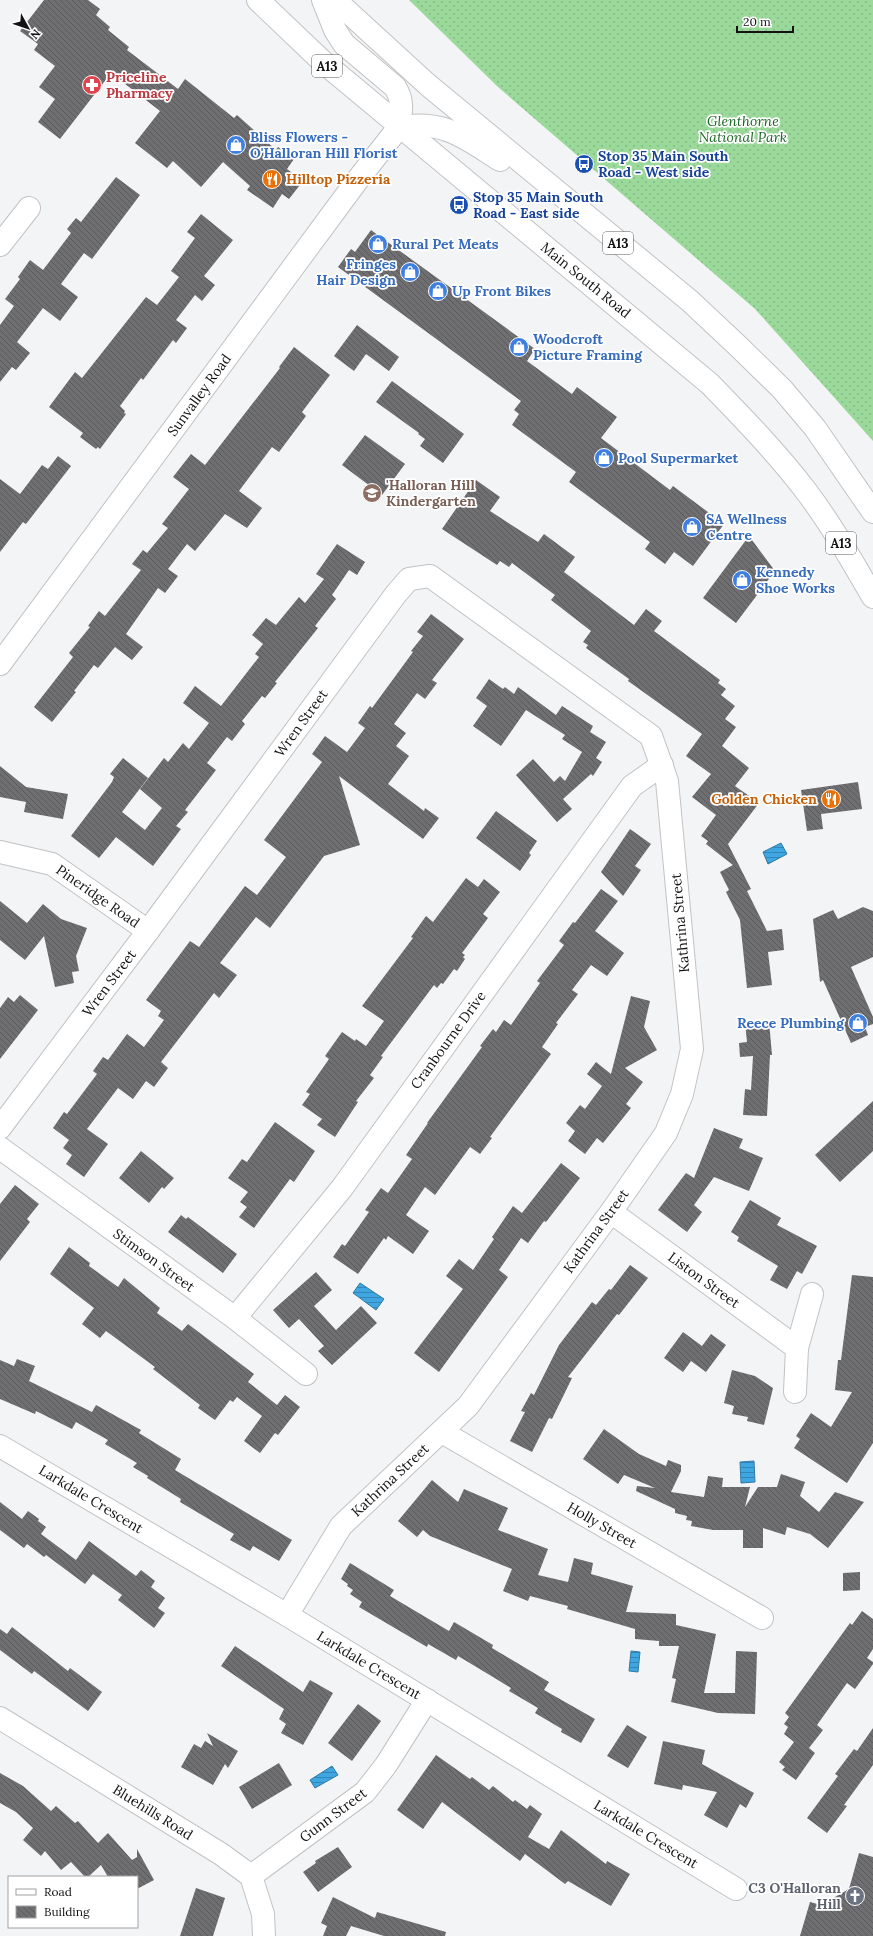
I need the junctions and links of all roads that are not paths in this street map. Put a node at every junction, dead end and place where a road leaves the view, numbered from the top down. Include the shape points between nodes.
1 (258, 0) edge
2 (323, 0) edge
3 (335, 0) edge
4 (399, 127) junction
5 (557, 192) junction
6 (29, 208) dead end
7 (0, 245) edge
8 (873, 512) edge
9 (873, 597) edge
10 (0, 664) edge
11 (662, 765) junction
12 (0, 852) edge
13 (148, 931) junction
14 (0, 1128) edge
15 (0, 1148) edge
16 (611, 1212) junction
17 (812, 1294) dead end
18 (235, 1318) junction
19 (797, 1348) junction
20 (306, 1374) dead end
21 (795, 1392) dead end
22 (442, 1432) junction
23 (0, 1446) edge
24 (287, 1615) junction
25 (762, 1618) dead end
26 (427, 1700) junction
27 (0, 1718) edge
28 (251, 1876) junction
29 (736, 1889) dead end
30 (264, 1936) edge

1 - 4 main road, Main South Road / A13 via 322,62
2 - 4 main road via 335,30 344,44 400,94 402,104
3 - 5 main road, A13 via 428,85
4 - 5 main road via 418,124 452,131
4 - 9 main road, Main South Road / A13 via 710,384 754,430 806,491
4 - 10 main road, Sunvalley Road
5 - 8 main road, A13 via 690,301 782,389 815,428
6 - 7 main road
11 - 13 main road, Wren Street via 651,736 627,717 430,576 409,579
11 - 16 main road, Kathrina Street via 667,781 692,1049 682,1094 666,1133
11 - 18 main road, Cranbourne Drive via 632,786 342,1188
12 - 13 main road, Pineridge Road via 52,864
13 - 14 main road, Wren Street
15 - 18 main road, Stimson Street
16 - 19 main road, Liston Street
16 - 22 main road, Kathrina Street via 468,1406
17 - 19 main road
18 - 20 main road, Stimson Street
19 - 21 main road
22 - 24 main road, Kathrina Street via 341,1526
22 - 25 main road, Holly Street
23 - 24 main road, Larkdale Crescent
24 - 26 main road, Larkdale Crescent
26 - 28 main road, Gunn Street via 386,1765 365,1792
26 - 29 main road, Larkdale Crescent
27 - 28 main road, Bluehills Road via 221,1854
28 - 30 main road via 263,1914

